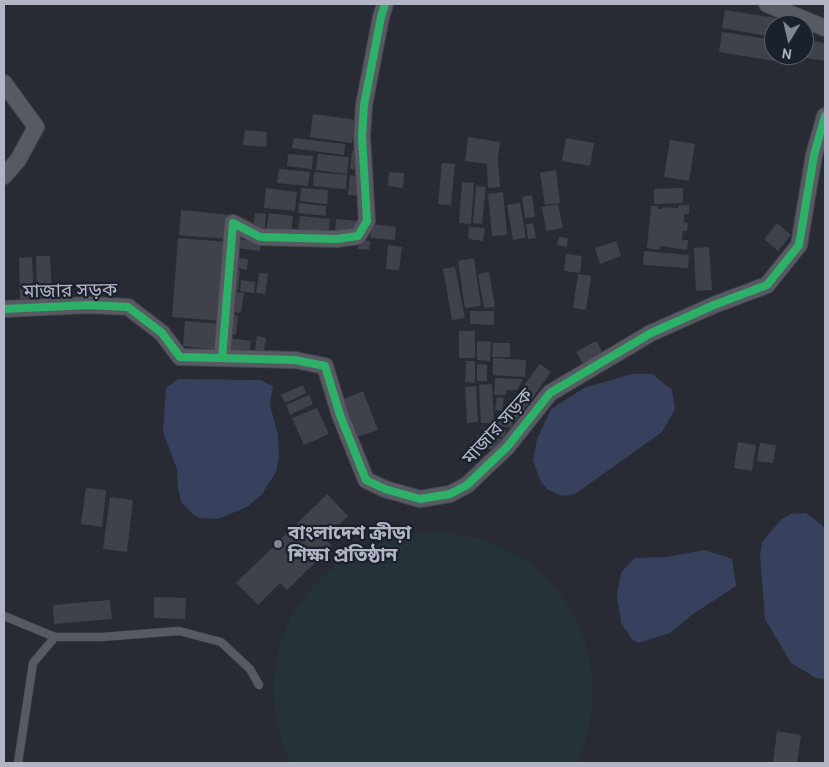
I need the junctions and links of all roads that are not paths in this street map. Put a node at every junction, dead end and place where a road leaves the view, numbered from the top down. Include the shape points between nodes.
1 (385, 4) edge
2 (767, 4) edge
3 (825, 28) edge
4 (4, 83) edge
5 (825, 116) edge
6 (4, 176) edge
7 (4, 309) edge
8 (222, 358) junction
9 (4, 616) edge
10 (55, 637) junction
11 (260, 685) dead end
12 (18, 763) edge

1 - 8 street via 364,105 362,136 367,221 358,236 336,239 260,238 233,223
2 - 3 street
4 - 6 street via 36,127 18,160
5 - 8 street, মাজার সড়ক via 814,155 800,245 767,284 651,333 550,393 507,447 467,484 450,494 420,499 384,489 366,480 340,415 326,366 295,360
7 - 8 street, মাজার সড়ক via 89,305 128,307 162,333 180,357
9 - 10 lane
10 - 11 lane via 179,631 221,642 250,668
10 - 12 lane via 33,663

